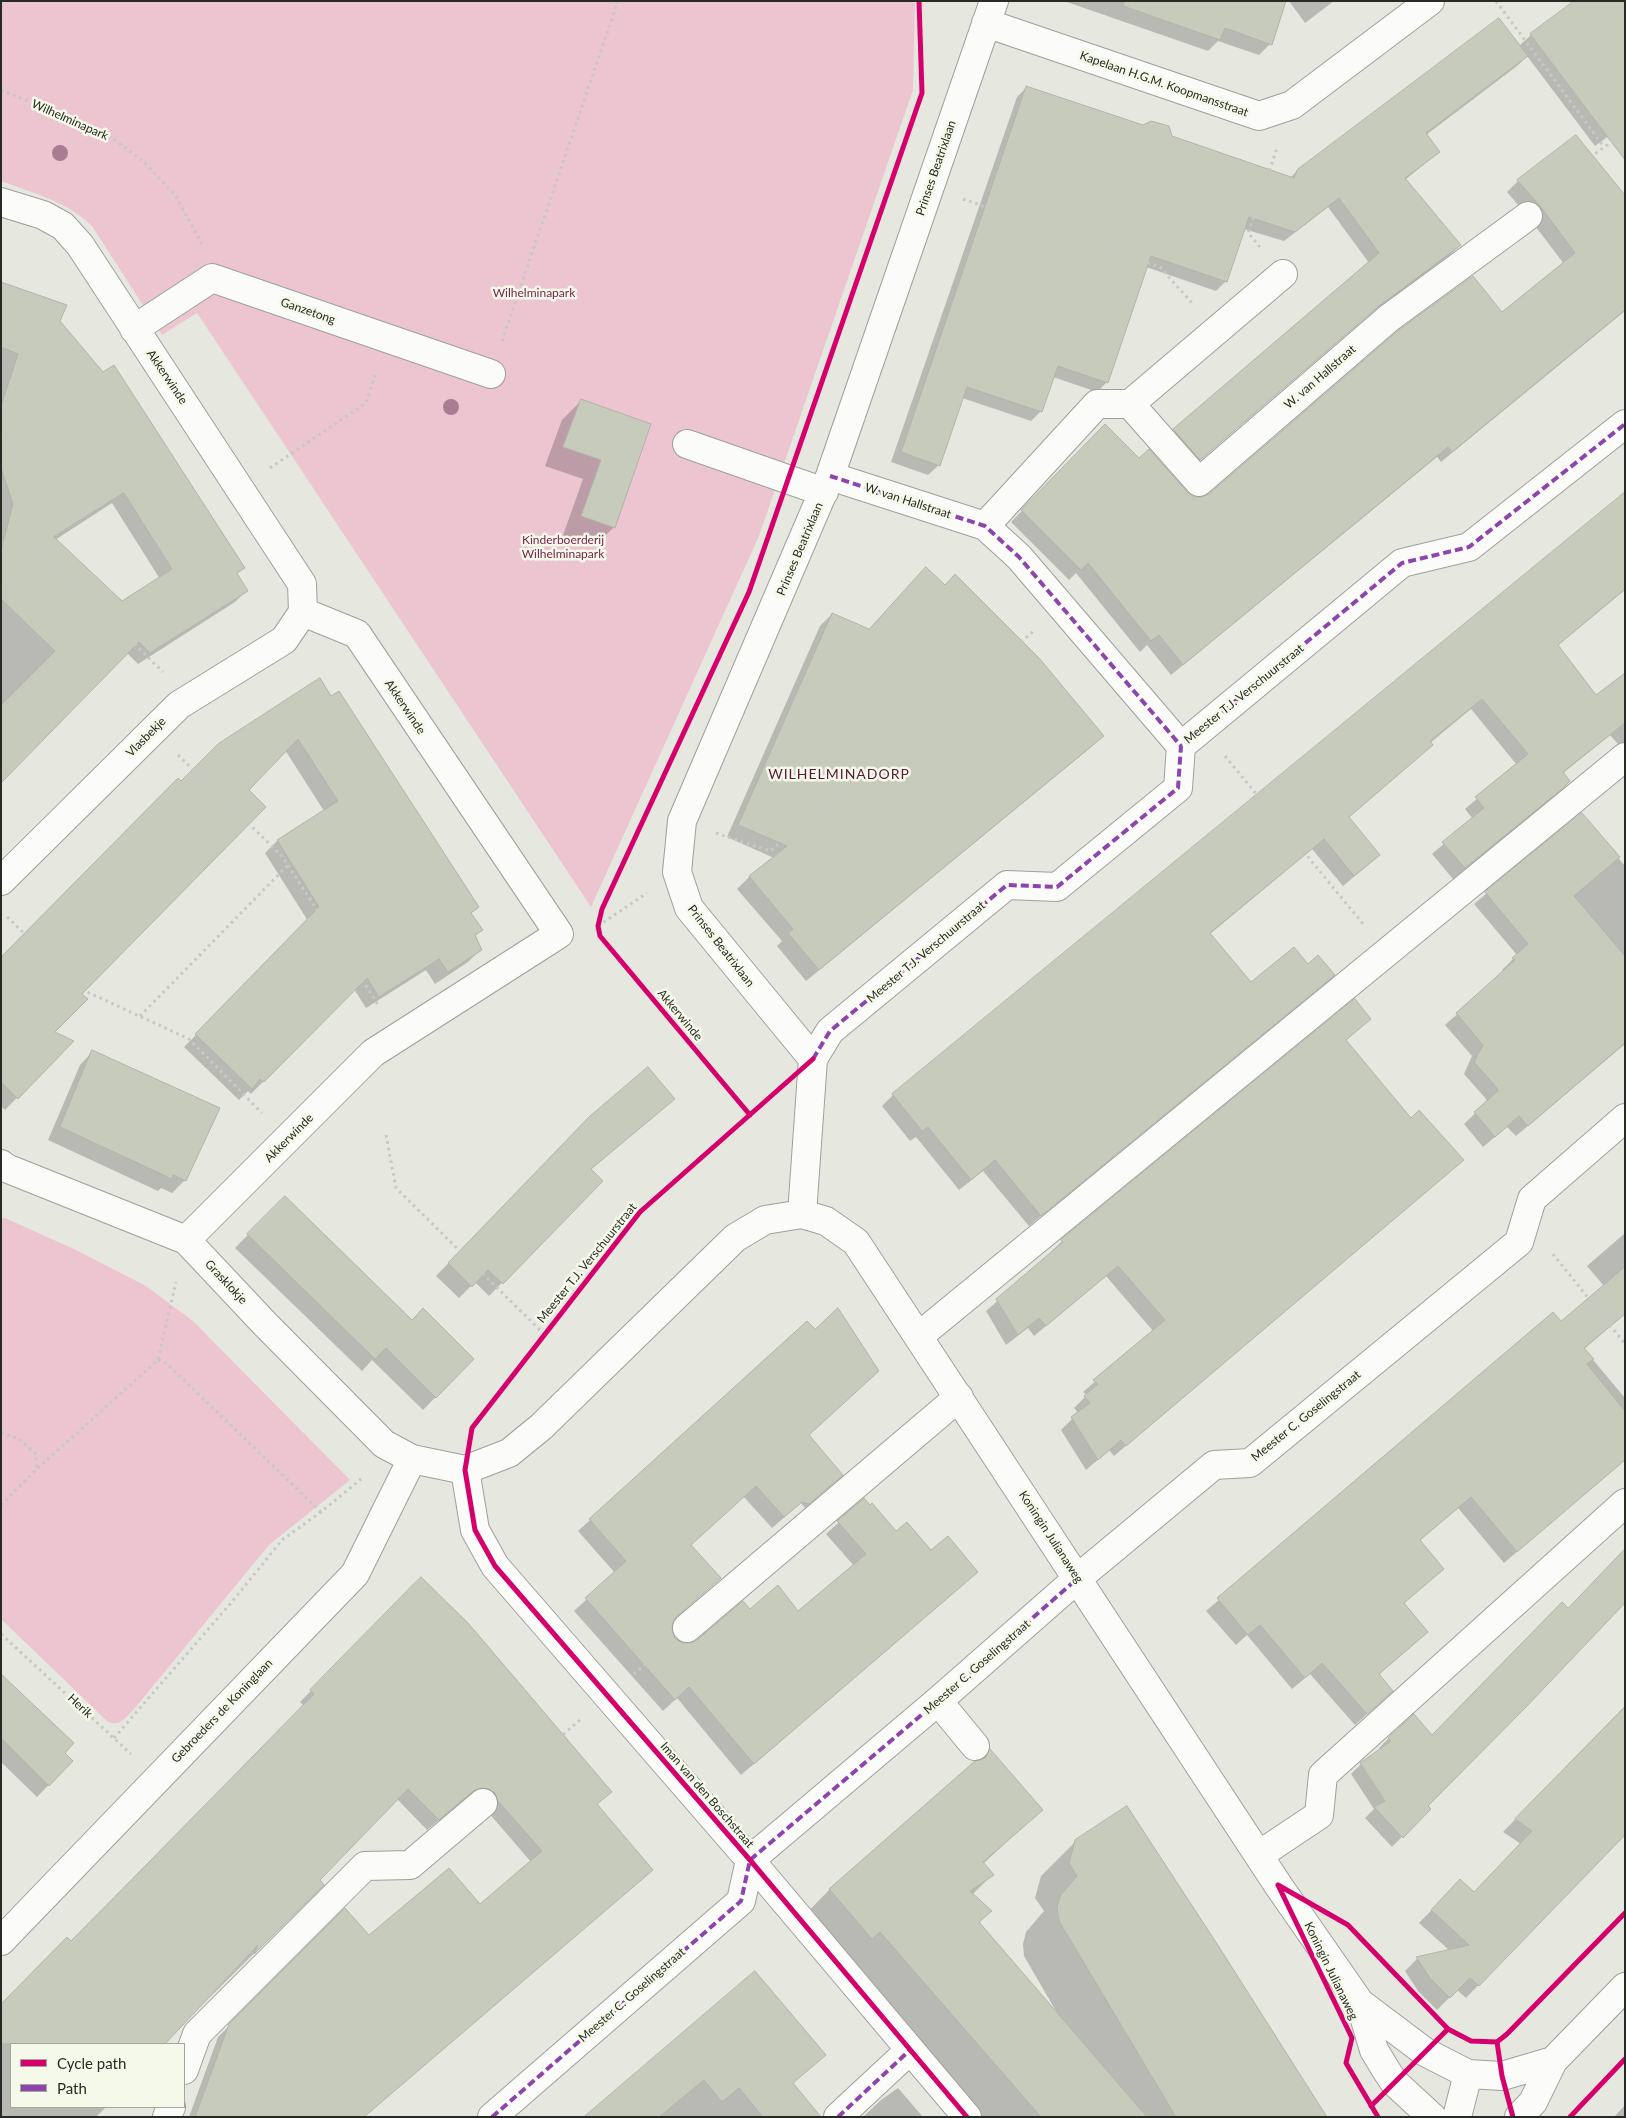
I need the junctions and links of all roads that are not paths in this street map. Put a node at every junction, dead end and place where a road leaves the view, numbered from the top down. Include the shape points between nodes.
1 (1430, 1) edge
2 (990, 12) edge
3 (1, 202) edge
4 (1528, 216) road end
5 (1283, 274) road end
6 (134, 329) junction
7 (491, 374) road end
8 (1130, 404) junction
9 (1625, 424) edge
10 (687, 444) dead end
11 (827, 484) junction
12 (985, 526) junction
13 (303, 612) junction
14 (1181, 746) junction
15 (1625, 757) edge
16 (1, 881) edge
17 (813, 1059) junction
18 (1625, 1118) edge
19 (3, 1168) edge
20 (802, 1214) junction
21 (186, 1240) junction
22 (918, 1336) junction
23 (959, 1397) junction
24 (412, 1459) junction
25 (465, 1470) junction
26 (1625, 1503) edge
27 (1078, 1578) junction
28 (687, 1628) road end
29 (938, 1701) junction
30 (974, 1746) dead end
31 (483, 1803) road end
32 (1258, 1855) junction
33 (750, 1860) junction
34 (1, 1940) edge
35 (1625, 1987) edge
36 (1360, 2003) junction
37 (910, 2050) junction
38 (1553, 2061) junction
39 (185, 2067) edge
40 (1468, 2074) junction
41 (492, 2117) edge
42 (838, 2117) edge
43 (967, 2117) edge
44 (1432, 2117) edge
45 (1457, 2117) edge
46 (1519, 2117) edge

1 - 2 street, Kapelaan H.G.M. Koopmansstraat via 1292,105 1260,116
2 - 11 street, Prinses Beatrixlaan
3 - 6 street, Akkerwinde via 43,215 63,226 80,245
4 - 8 street, W. van Hallstraat via 1389,318 1199,482
5 - 8 street
6 - 7 street, Ganzetong via 212,278
6 - 13 street, Akkerwinde via 302,584
8 - 12 street via 1097,404
9 - 14 street, Meester T.J. Verschuurstraat via 1469,547 1402,563
10 - 11 street, W. van Hallstraat
11 - 12 street, W. van Hallstraat
11 - 17 street, Prinses Beatrixlaan via 682,821 678,872 689,908
12 - 14 street, W. van Hallstraat via 1019,557
13 - 16 street, Vlasbekje via 284,640 179,705
13 - 21 street, Akkerwinde via 356,634 559,934 373,1053
14 - 17 street, Meester T.J. Verschuurstraat via 1178,788 1057,887 1007,885 830,1031
15 - 22 street
17 - 20 street, Meester T.J. Verschuurstraat
18 - 27 street, Meester C. Goselingstraat via 1532,1199 1519,1242 1250,1463 1214,1465
19 - 21 street, Grasklokje
20 - 22 street, Koningin Julianaweg via 826,1221 856,1242
20 - 25 street via 765,1220 735,1238 540,1427 509,1453
21 - 24 street, Grasklokje via 384,1444
22 - 23 street, Koningin Julianaweg
23 - 27 street, Koningin Julianaweg
23 - 28 street
24 - 25 street
24 - 34 street, Gebroeders de Koninglaan via 355,1574
25 - 33 street, Iman van den Boschstraat via 475,1530 495,1566
26 - 32 street via 1323,1775 1319,1815
27 - 29 street, Meester C. Goselingstraat
27 - 32 street, Koningin Julianaweg
29 - 30 street
29 - 33 street, Meester C. Goselingstraat
31 - 39 street via 410,1865 365,1866 197,2034
32 - 36 street, Koningin Julianaweg
33 - 37 street, Iman van den Boschstraat
33 - 41 street, Meester C. Goselingstraat via 741,1901
35 - 38 street, Koningin Julianaweg
36 - 40 street, Koningin Julianaweg via 1425,2052
36 - 44 street, Koningin Julianaweg via 1374,2050 1386,2070 1394,2082
37 - 42 street
37 - 43 street, Iman van den Boschstraat
38 - 40 street, Koningin Julianaweg via 1502,2076
38 - 46 street, Koningin Julianaweg via 1534,2102
40 - 45 street

